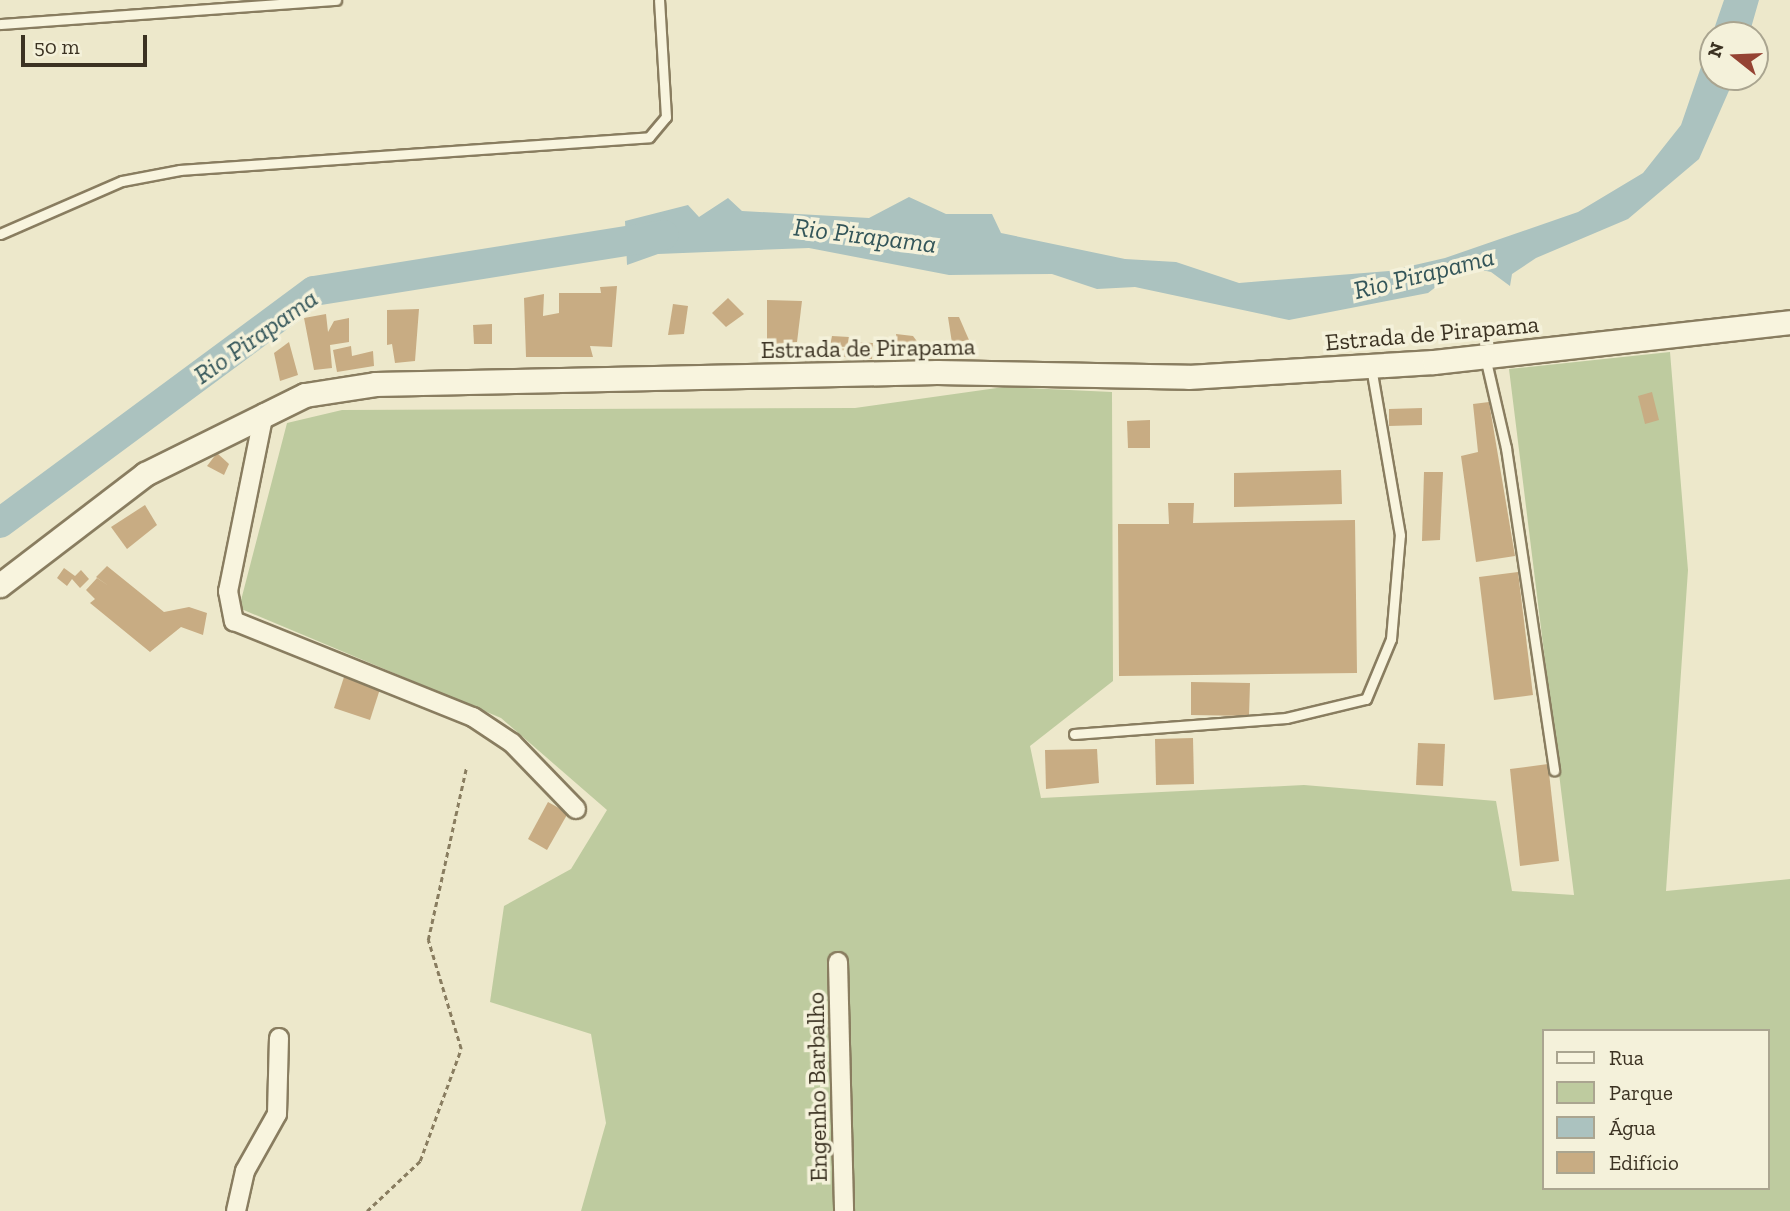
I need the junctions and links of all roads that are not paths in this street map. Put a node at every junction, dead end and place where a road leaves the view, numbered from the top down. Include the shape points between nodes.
1 (336, 0) edge
2 (659, 0) edge
3 (0, 24) edge
4 (0, 234) edge
5 (1790, 322) edge
6 (1485, 356) junction
7 (1371, 366) junction
8 (264, 413) junction
9 (0, 585) edge
10 (1074, 734) dead end
11 (1554, 770) dead end
12 (576, 809) dead end
13 (838, 962) dead end
14 (279, 1038) dead end
15 (236, 1211) edge
16 (845, 1211) edge

1 - 3 lane
2 - 4 lane via 666,117 649,137 180,170 122,181
5 - 6 main road, Estrada de Pirapama
6 - 7 main road, Estrada de Pirapama
6 - 11 lane via 1506,448
7 - 8 main road, Estrada de Pirapama via 1188,377 937,372 375,384 305,395
7 - 10 lane via 1400,535 1391,639 1366,699 1286,718
8 - 9 main road, Estrada de Pirapama via 145,474
8 - 12 street via 228,591 234,621 473,717 512,743
13 - 16 street, Engenho Barbalho
14 - 15 street via 277,1114 245,1171

